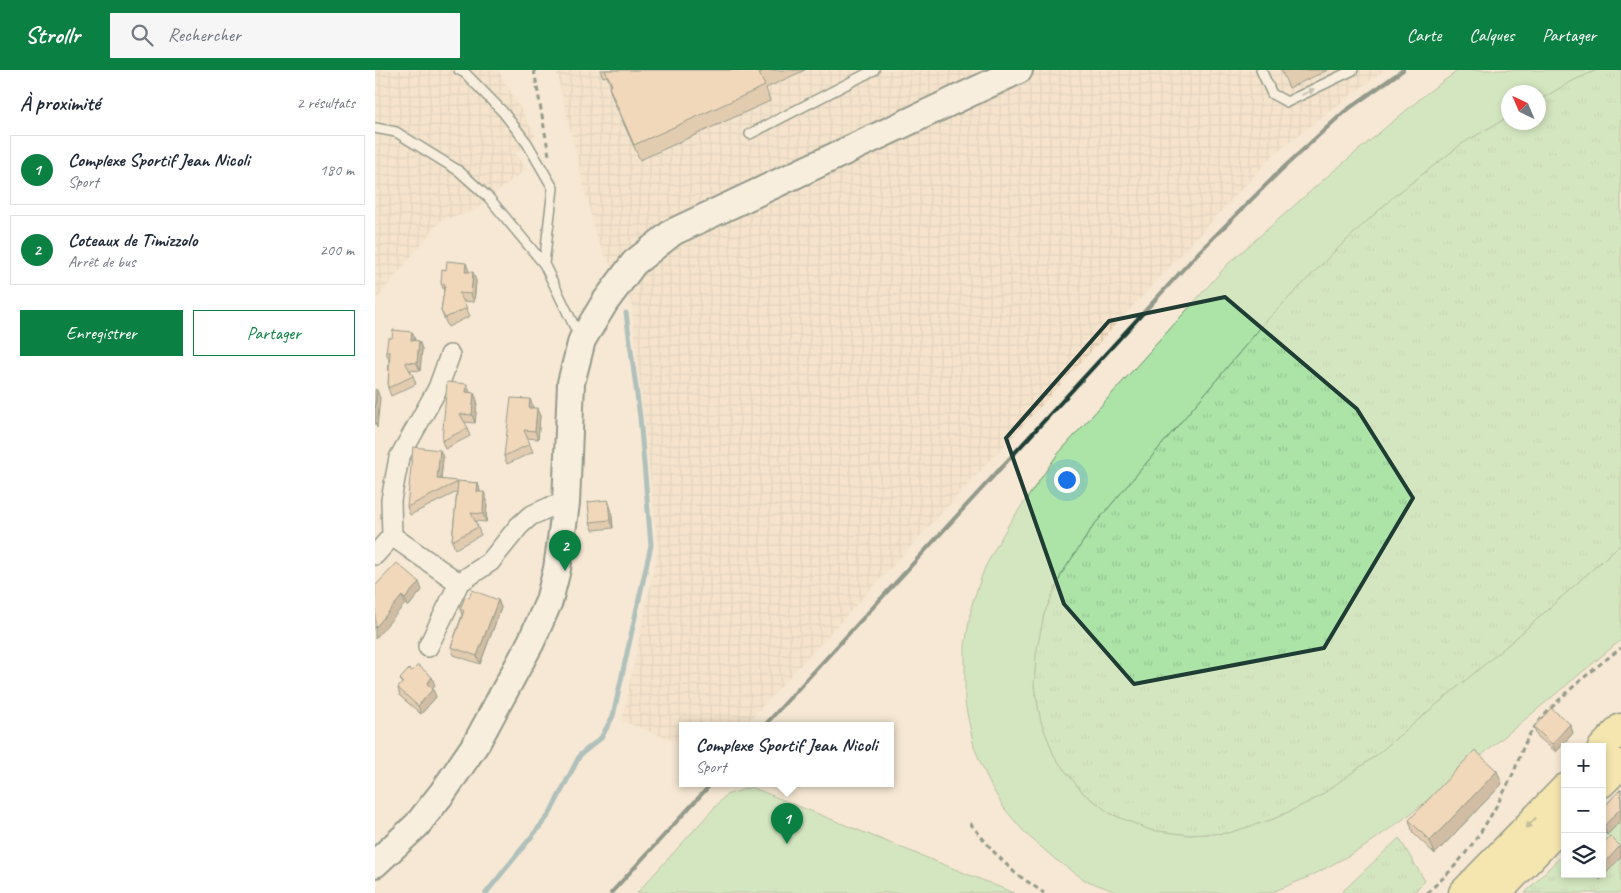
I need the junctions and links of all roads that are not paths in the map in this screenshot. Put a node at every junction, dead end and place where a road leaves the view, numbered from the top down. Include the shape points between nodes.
1 (459, 70) edge
2 (874, 70) edge
3 (1019, 70) edge
4 (1261, 70) edge
5 (1353, 70) edge
6 (375, 128) edge
7 (749, 134) dead end
8 (544, 264) junction
9 (582, 340) junction
10 (450, 355) dead end
11 (566, 504) junction
12 (392, 536) junction
13 (375, 555) edge
14 (459, 582) junction
15 (428, 647) dead end
16 (1621, 728) edge
17 (1606, 744) edge
18 (1621, 764) edge
19 (1606, 779) edge
20 (1561, 792) edge
21 (1561, 826) edge
22 (375, 864) edge
23 (1463, 893) edge
24 (1497, 893) edge

1 - 8 lane via 503,112 527,143 553,188
2 - 7 lane
3 - 9 main road via 673,232 634,264
4 -> 5 lane via 1272,94 1287,102
6 - 8 lane via 396,132 459,171 489,198
8 - 9 lane
9 - 11 main road via 571,383
10 - 12 street via 437,388 399,458 391,500
11 - 14 street via 549,506 530,516 490,562
11 - 22 main road via 549,601 531,642 477,742 443,792 417,825
12 - 13 street
12 - 14 street
14 - 15 street
16 - 17 main road
18 - 19 main road
20 -> 23 main road
21 - 24 main road

